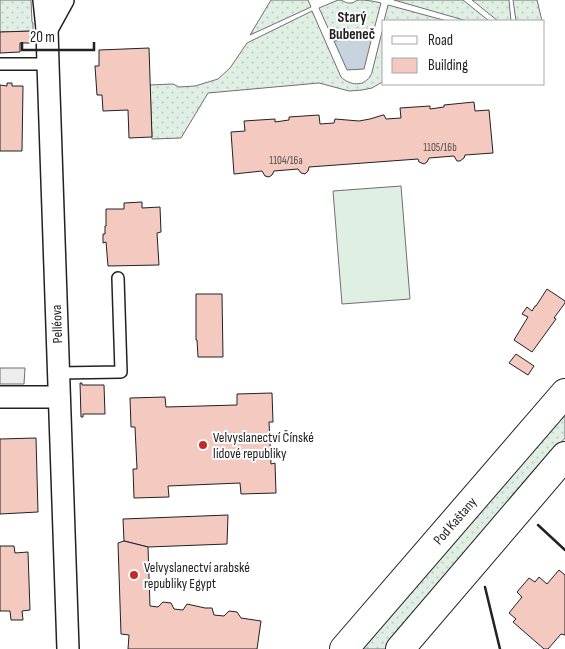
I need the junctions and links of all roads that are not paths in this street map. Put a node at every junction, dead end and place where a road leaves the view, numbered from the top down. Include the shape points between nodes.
1 (44, 0) edge
2 (63, 0) edge
3 (47, 29) junction
4 (0, 64) edge
5 (48, 64) junction
6 (118, 278) dead end
7 (58, 373) junction
8 (565, 393) edge
9 (0, 396) edge
10 (59, 397) junction
11 (565, 456) edge
12 (68, 649) edge
13 (344, 649) edge
14 (400, 649) edge

1 - 3 street, Pelléova
2 - 3 street
3 - 5 street, Pelléova
4 - 5 lane
5 - 7 street, Pelléova
6 - 7 lane via 121,372
7 - 10 street, Pelléova
8 - 13 main road, Pod Kaštany
9 - 10 street
10 - 12 street, Pelléova
11 - 14 main road

